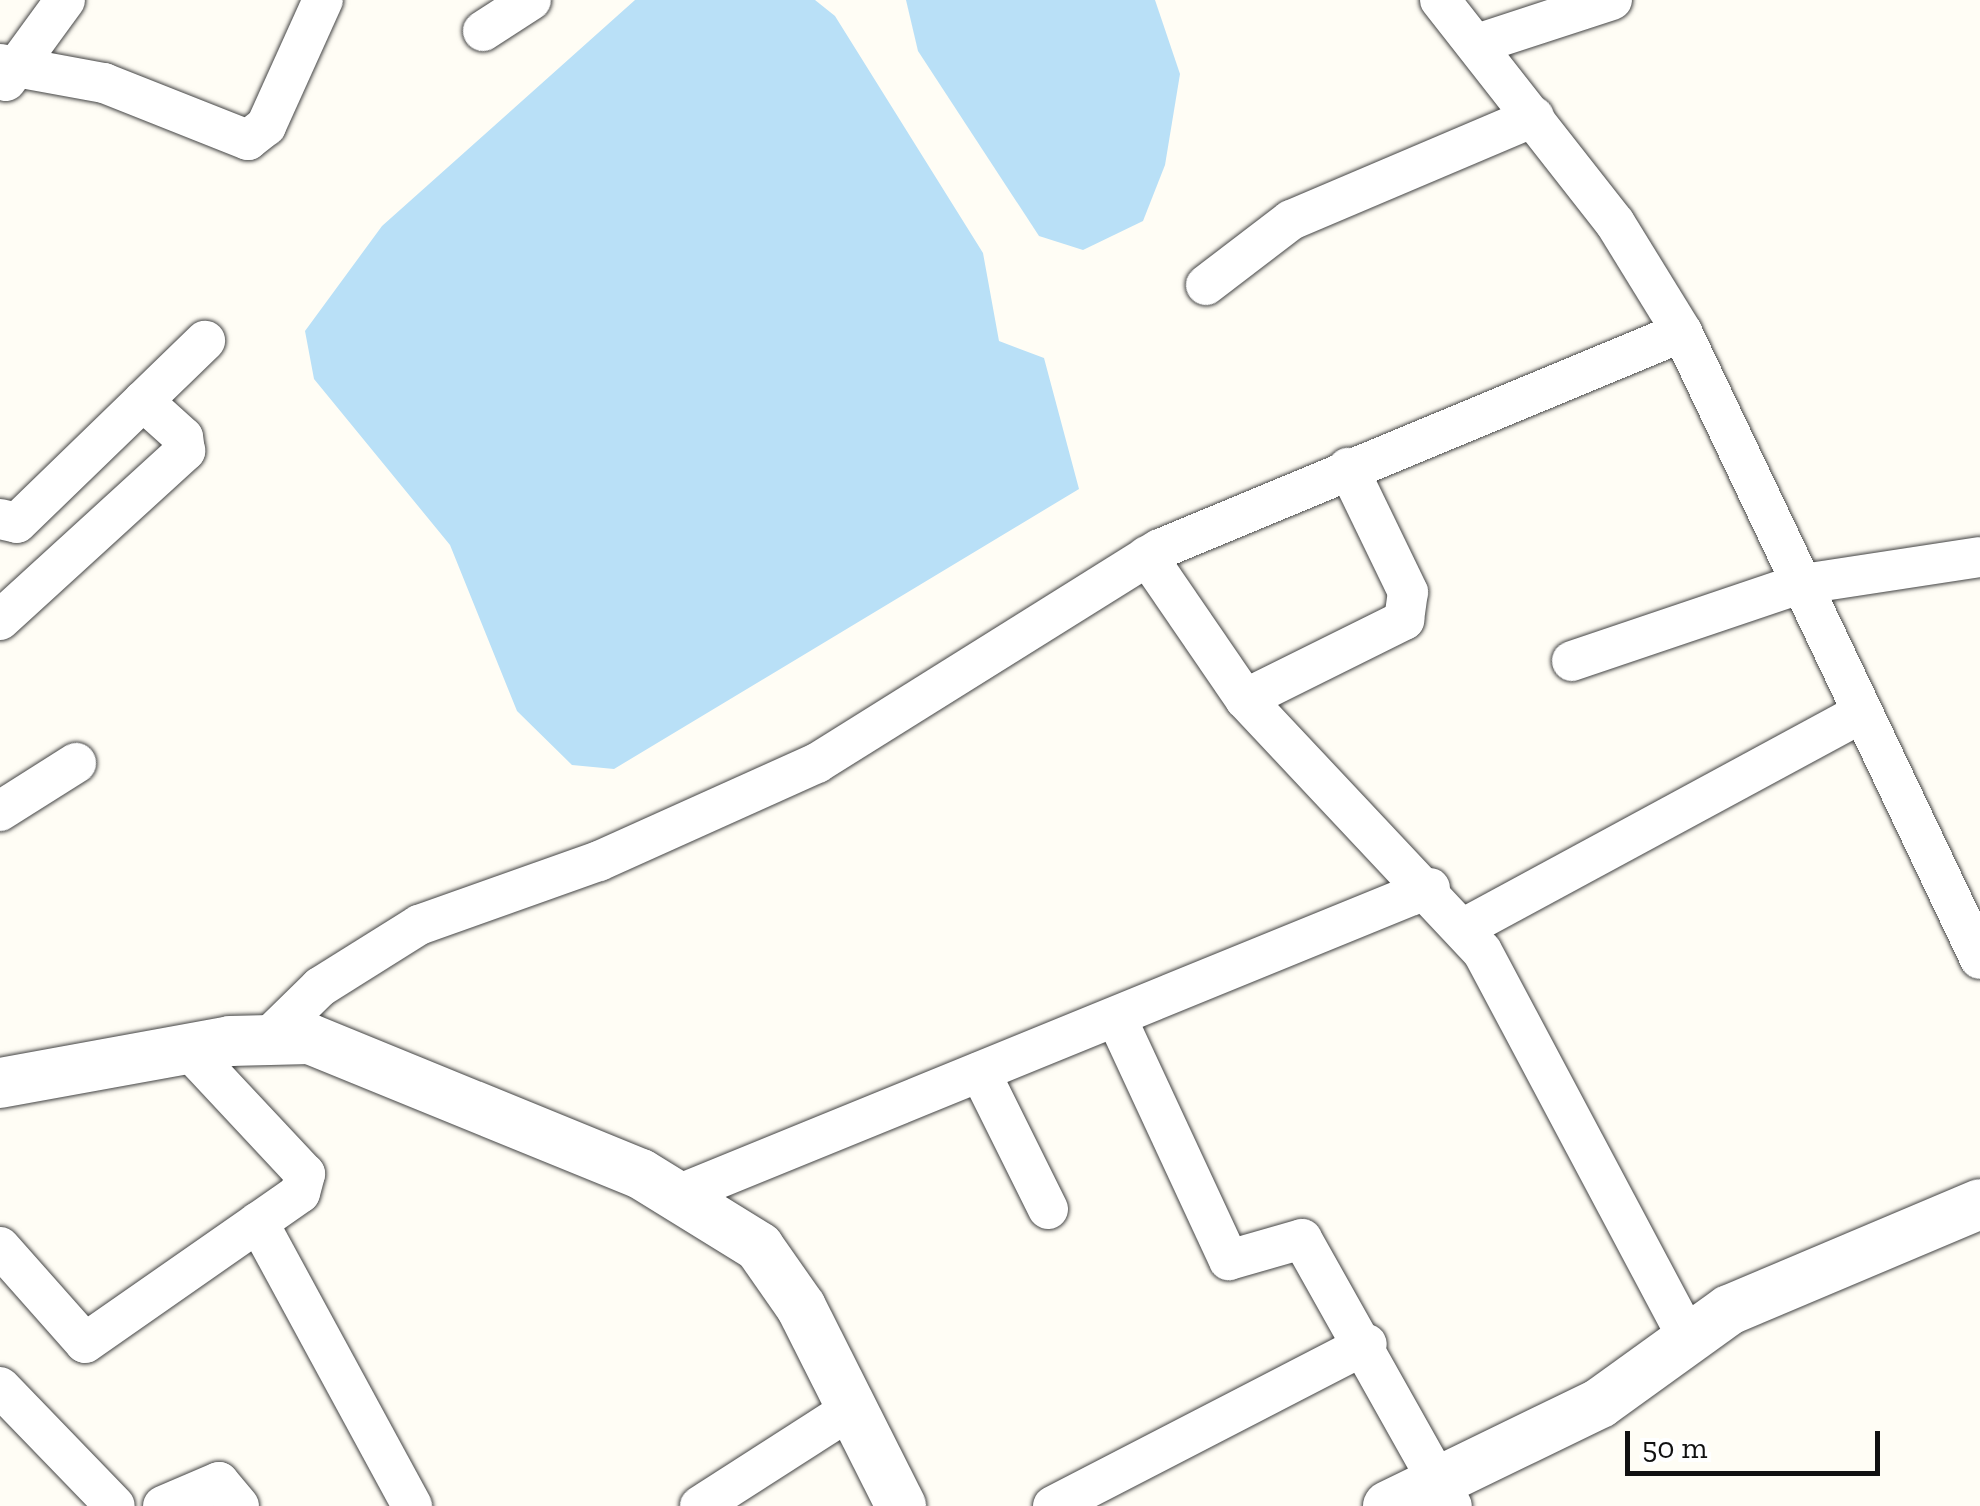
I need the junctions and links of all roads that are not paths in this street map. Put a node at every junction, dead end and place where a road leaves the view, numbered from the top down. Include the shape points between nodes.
1 (65, 0) edge
2 (323, 0) edge
3 (531, 0) edge
4 (1440, 0) edge
5 (1612, 0) edge
6 (484, 31) dead end
7 (1477, 44) junction
8 (6, 73) edge
9 (1534, 117) junction
10 (1206, 286) dead end
11 (1682, 332) junction
12 (205, 341) dead end
13 (143, 401) junction
14 (1348, 468) junction
15 (0, 519) edge
16 (1147, 556) junction
17 (1980, 556) edge
18 (1797, 585) junction
19 (0, 620) edge
20 (1572, 660) dead end
21 (1245, 698) junction
22 (1860, 714) junction
23 (76, 763) dead end
24 (0, 811) edge
25 (1430, 888) junction
26 (1464, 928) junction
27 (1977, 945) edge
28 (1116, 1017) junction
29 (271, 1035) junction
30 (187, 1048) junction
31 (980, 1072) junction
32 (0, 1083) edge
33 (680, 1194) junction
34 (1980, 1204) edge
35 (1048, 1209) dead end
36 (258, 1222) junction
37 (0, 1246) edge
38 (1688, 1338) junction
39 (1367, 1344) junction
40 (0, 1387) edge
41 (854, 1407) junction
42 (1445, 1492) edge
43 (115, 1506) edge
44 (163, 1506) edge
45 (239, 1506) edge
46 (412, 1506) edge
47 (700, 1506) edge
48 (902, 1506) edge
49 (1053, 1506) edge
50 (1388, 1506) edge

1 - 8 street
2 - 8 street via 266,126 248,140 104,84
3 - 6 street
4 - 7 street
5 - 7 street
7 - 9 street
9 - 10 street via 1291,220
9 - 11 street
11 - 14 street
11 - 18 street
12 - 13 street
13 - 15 street via 18,523
13 - 19 street via 183,437 185,451
14 - 16 street
14 - 21 street via 1408,592 1404,620
16 - 21 street
16 - 29 street via 790,777 405,932 320,987
17 - 18 street
18 - 20 street
18 - 22 street
21 - 25 street
22 - 26 street
22 - 27 street
23 - 24 street
25 - 26 street
25 - 28 street
26 - 38 street
28 - 31 street
28 - 39 street via 1229,1260 1302,1239
29 - 30 street
29 - 33 street via 349,1051
30 - 32 street
30 - 36 street via 305,1174 300,1193
31 - 33 street
31 - 35 street
33 - 41 street via 758,1247
34 - 38 street via 1729,1310
36 - 37 street via 86,1343
36 - 46 street
38 - 42 street via 1600,1403
39 - 42 street
39 - 49 street
40 - 43 street
41 - 47 street
41 - 48 street
42 - 50 street
44 - 45 street via 220,1482

